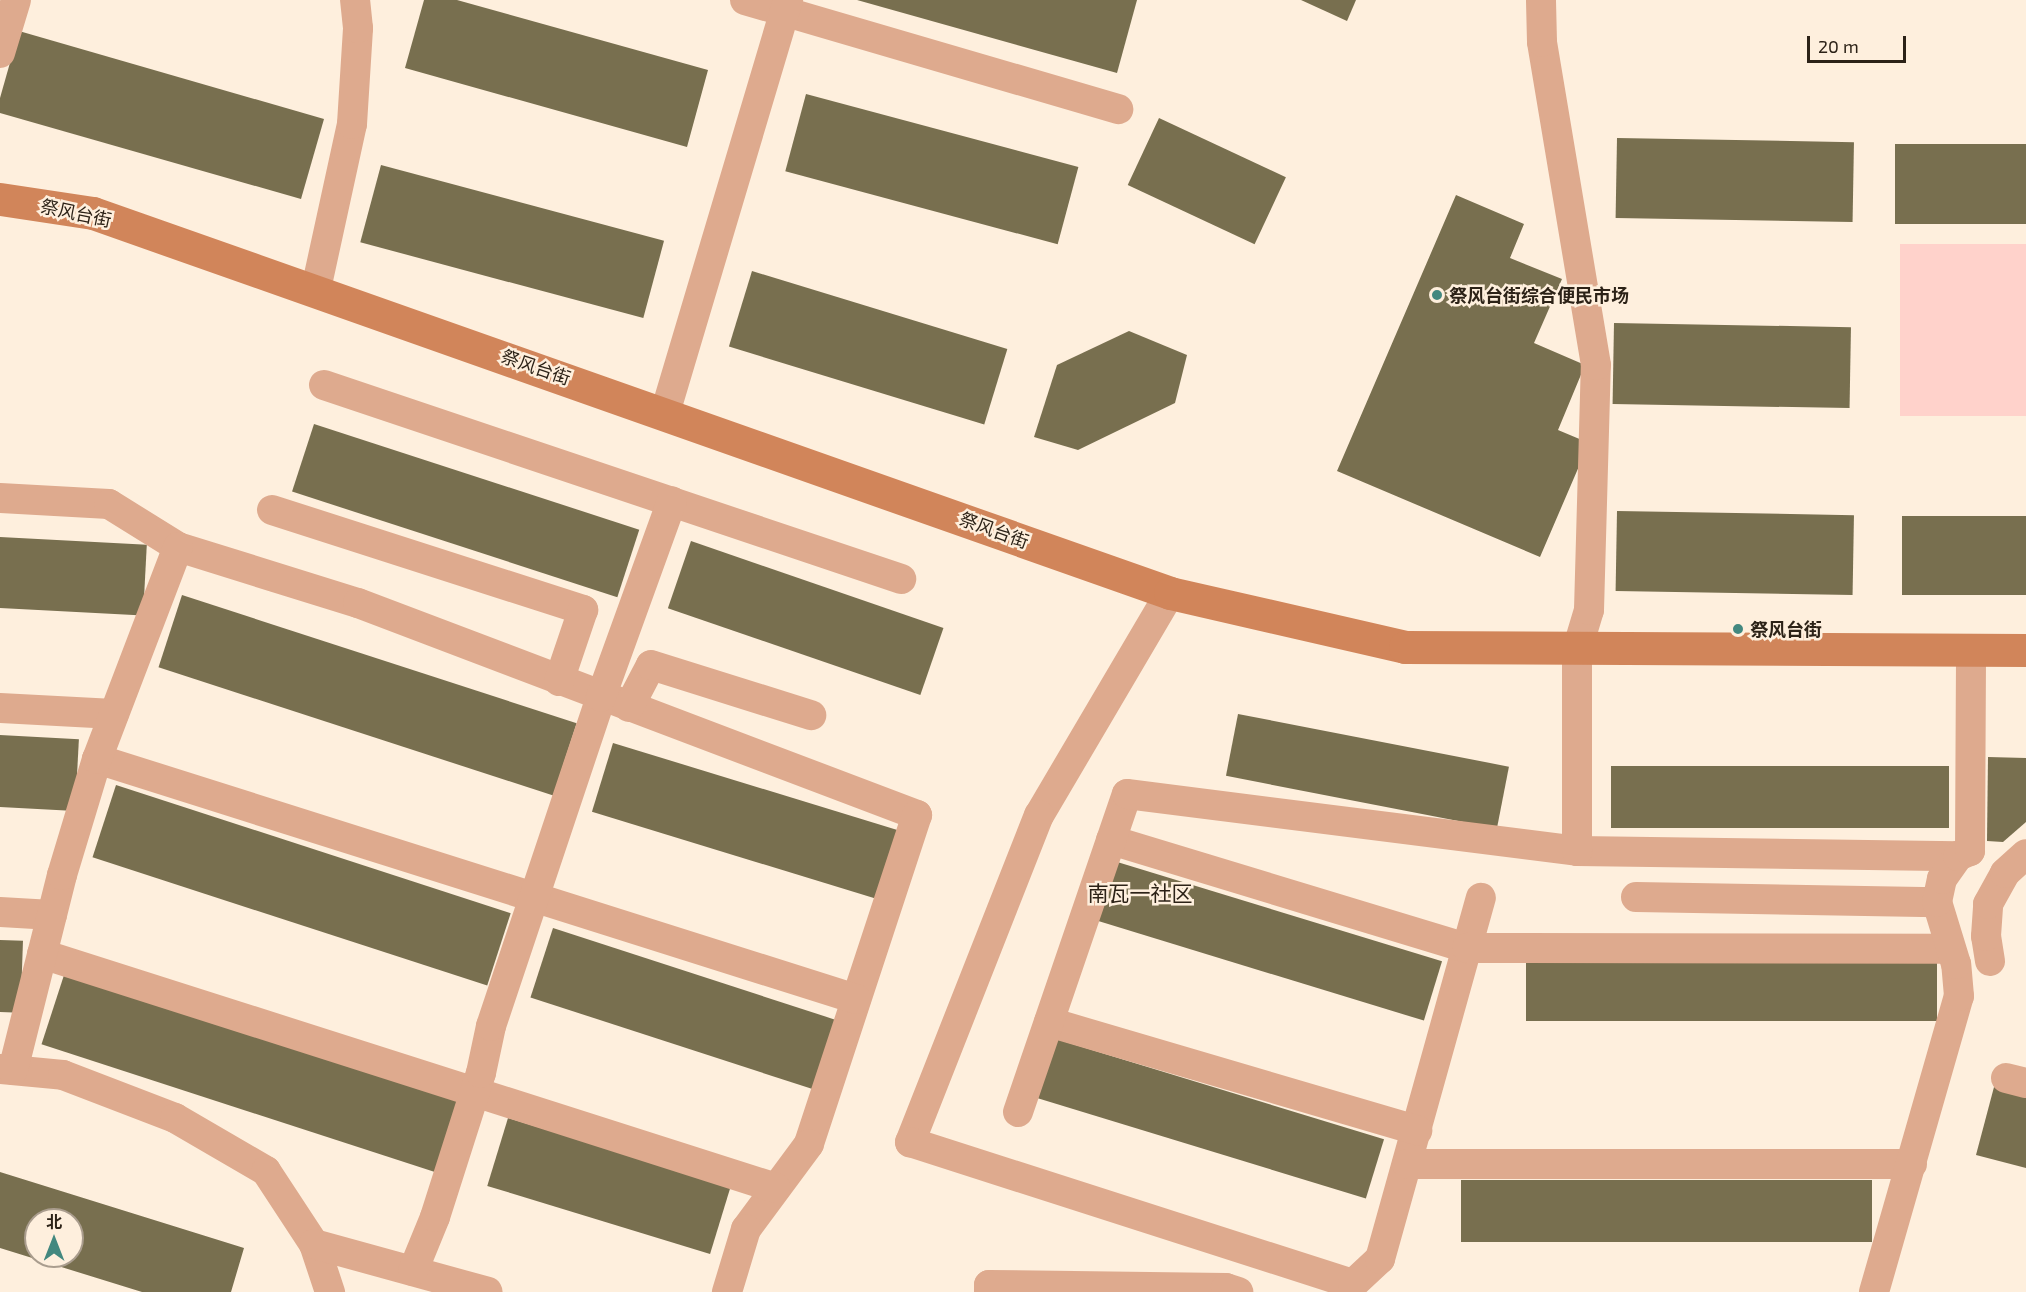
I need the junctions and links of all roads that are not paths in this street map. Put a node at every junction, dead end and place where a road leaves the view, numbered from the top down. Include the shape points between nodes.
1 (16, 0) edge
2 (355, 0) edge
3 (745, 0) edge
4 (1541, 0) edge
5 (787, 6) edge
6 (0, 53) edge
7 (1118, 109) dead end
8 (0, 199) edge
9 (316, 289) junction
10 (324, 385) dead end
11 (664, 413) junction
12 (0, 498) edge
13 (672, 501) junction
14 (272, 510) dead end
15 (178, 547) junction
16 (901, 579) dead end
17 (1170, 593) junction
18 (1576, 650) junction
19 (1971, 650) junction
20 (2026, 650) edge
21 (559, 681) junction
22 (601, 697) junction
23 (629, 707) junction
24 (0, 708) edge
25 (114, 714) junction
26 (811, 715) dead end
27 (97, 759) junction
28 (1111, 840) junction
29 (1576, 851) junction
30 (2026, 854) edge
31 (1958, 856) junction
32 (534, 897) junction
33 (1636, 897) dead end
34 (1481, 898) dead end
35 (1937, 902) junction
36 (0, 912) edge
37 (52, 915) junction
38 (1467, 948) junction
39 (1950, 949) junction
40 (42, 954) junction
41 (1990, 961) dead end
42 (856, 999) junction
43 (1049, 1022) junction
44 (6, 1069) edge
45 (475, 1094) junction
46 (1018, 1112) dead end
47 (1417, 1130) junction
48 (1407, 1164) junction
49 (1912, 1164) junction
50 (776, 1188) junction
51 (314, 1244) junction
52 (413, 1271) junction
53 (1345, 1287) edge
54 (330, 1292) edge
55 (488, 1292) edge
56 (727, 1292) edge
57 (988, 1292) edge
58 (1238, 1292) edge
59 (1874, 1292) edge

1 - 6 street
2 - 9 street via 358,28 352,124
3 - 5 street
4 - 18 street via 1542,42 1596,365 1589,610
5 - 7 street
5 - 11 street
8 - 9 main road, 祭风台街 via 93,213
9 - 11 main road, 祭风台街
10 - 13 street
11 - 17 main road, 祭风台街
12 - 15 street via 109,504
13 - 16 street
13 - 22 street
14 - 21 street via 583,610
15 - 21 street via 358,603
15 - 25 street
17 - 18 main road, 祭风台街 via 1406,647
17 - 53 street via 1039,815 910,1142
18 - 19 main road, 祭风台街
18 - 29 street
19 - 20 main road, 祭风台街
19 - 31 street via 1970,851
21 - 22 street
22 - 23 street
22 - 32 street
23 - 26 street via 651,665
23 - 42 street via 917,815
24 - 25 street
25 - 27 street
27 - 32 street
27 - 37 street
28 - 29 street via 1127,794
28 - 38 street
28 - 43 street
29 - 31 street
30 - 41 street via 2005,873 1989,904 1986,936
31 - 35 street via 1942,879
32 - 42 street
32 - 45 street via 491,1026
33 - 35 street
34 - 38 street
35 - 39 street
36 - 37 street
37 - 40 street
38 - 39 street
38 - 47 street
39 - 49 street via 1959,996
40 - 44 street
40 - 45 street
42 - 50 street via 809,1144
43 - 46 street
43 - 47 street
44 - 51 street via 63,1076 185,1124 266,1171
45 - 50 street
45 - 52 street
47 - 48 street
48 - 49 street
48 - 53 street via 1380,1259
49 - 59 street
50 - 56 street via 746,1229
51 - 52 street
51 - 54 street
52 - 55 street
57 - 58 street via 989,1285 1226,1288

